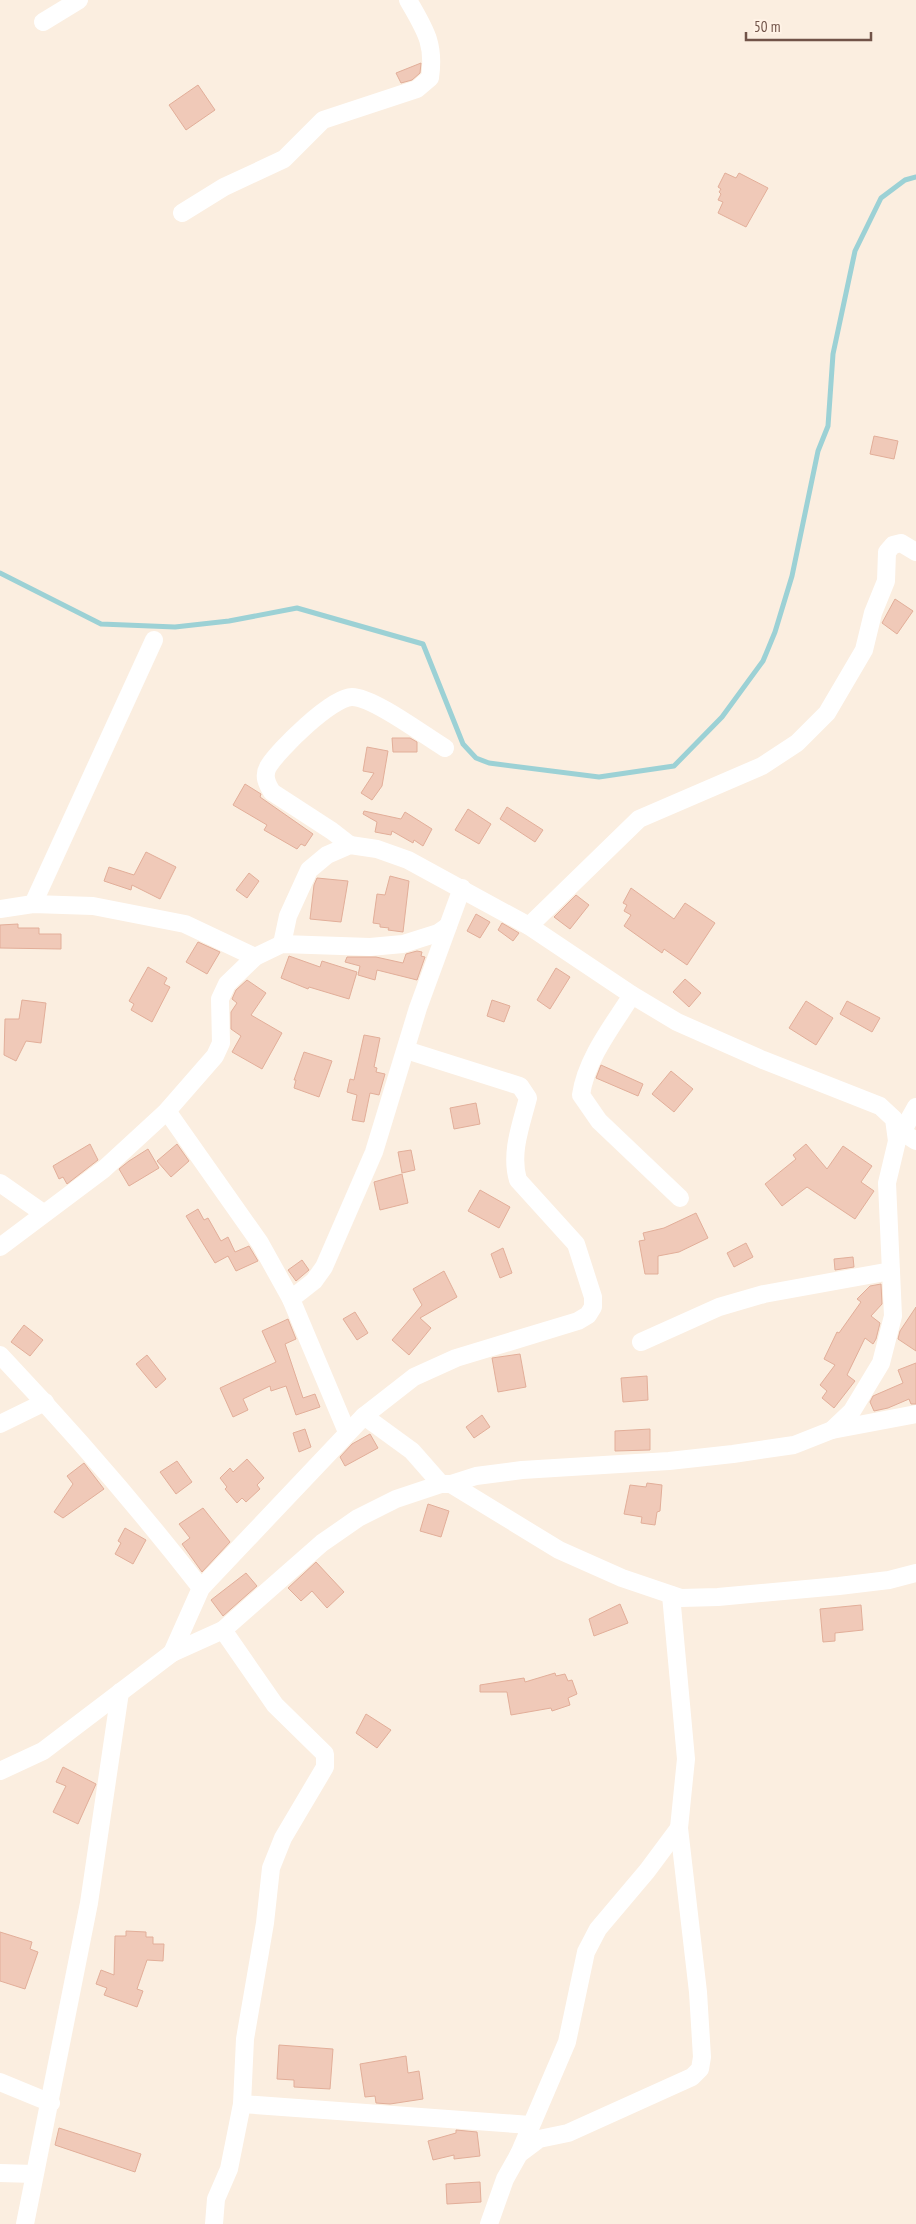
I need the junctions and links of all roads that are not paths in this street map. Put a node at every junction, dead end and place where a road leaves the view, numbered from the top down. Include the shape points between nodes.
1 (80, 0) edge
2 (408, 0) edge
3 (43, 22) dead end
4 (182, 213) dead end
5 (916, 552) edge
6 (154, 640) dead end
7 (445, 748) dead end
8 (350, 846) junction
9 (462, 888) junction
10 (33, 904) junction
11 (0, 909) edge
12 (448, 926) junction
13 (529, 926) junction
14 (282, 944) junction
15 (255, 957) junction
16 (632, 995) junction
17 (406, 1050) junction
18 (916, 1107) edge
19 (167, 1112) junction
20 (905, 1138) edge
21 (0, 1183) edge
22 (680, 1198) dead end
23 (43, 1213) junction
24 (0, 1247) edge
25 (891, 1271) junction
26 (291, 1299) junction
27 (640, 1342) dead end
28 (0, 1355) edge
29 (45, 1402) junction
30 (916, 1414) edge
31 (364, 1416) junction
32 (0, 1424) edge
33 (832, 1430) junction
34 (347, 1432) junction
35 (446, 1484) junction
36 (916, 1573) edge
37 (201, 1588) junction
38 (671, 1595) junction
39 (223, 1630) junction
40 (172, 1653) junction
41 (120, 1692) junction
42 (0, 1771) edge
43 (679, 1828) junction
44 (0, 2082) edge
45 (51, 2102) junction
46 (242, 2104) junction
47 (530, 2125) junction
48 (519, 2154) junction
49 (0, 2173) edge
50 (34, 2174) junction
51 (25, 2224) edge
52 (214, 2224) edge
53 (489, 2224) edge

1 - 3 street
2 - 4 street via 431,48 430,78 417,89 323,120 284,159 224,187
5 - 13 street via 901,544 892,545 887,552 886,581 872,614 864,650 827,714 797,743 762,766 639,819
6 - 10 street
7 - 8 street via 371,703 352,697 333,703 306,726 267,768 266,781 272,792
8 - 9 street via 377,849 408,860
8 - 14 street via 327,855 309,870 288,916
9 - 12 street
9 - 13 street
10 - 11 street
10 - 15 street via 93,906 185,924
12 - 14 street via 438,933 403,944 370,947
12 - 17 street
13 - 16 street
14 - 15 street
15 - 19 street via 227,984 220,999 220,1043 214,1056
16 - 20 street via 677,1022 880,1106 894,1119
16 - 22 street via 600,1048 583,1082 581,1095 599,1121
17 - 26 street via 374,1152 324,1267 314,1281
17 - 31 street via 520,1086 528,1098 515,1151 514,1167 518,1180 576,1244 593,1297 593,1307 578,1321 456,1358 414,1376
18 - 20 street
19 - 23 street via 104,1169
19 - 26 street via 260,1243
20 - 25 street via 887,1183
21 - 23 street
23 - 24 street
25 - 27 street via 764,1294 719,1307
25 - 33 street via 893,1316 881,1363 852,1411
26 - 34 street
28 - 29 street
29 - 32 street
29 - 37 street via 146,1518
30 - 33 street
31 - 34 street
31 - 35 street via 412,1451
33 - 35 street via 794,1445 733,1454 522,1470
34 - 37 street
35 - 38 street via 559,1550
35 - 39 street via 396,1499 358,1518 322,1543
36 - 38 street via 879,1581 718,1598
37 - 40 street
38 - 43 street via 686,1758
39 - 40 street
39 - 46 street via 275,1705 325,1754 325,1767 283,1838 271,1868 245,2039
40 - 41 street
41 - 42 street via 43,1751
41 - 45 street via 89,1903
43 - 47 street via 598,1928 586,1952 567,2042
43 - 48 street via 698,1992 700,2069 692,2077 568,2133 539,2139
44 - 45 street
45 - 50 street
46 - 47 street
46 - 52 street via 228,2168 216,2199
47 - 48 street
48 - 53 street via 505,2179
49 - 50 street
50 - 51 street

